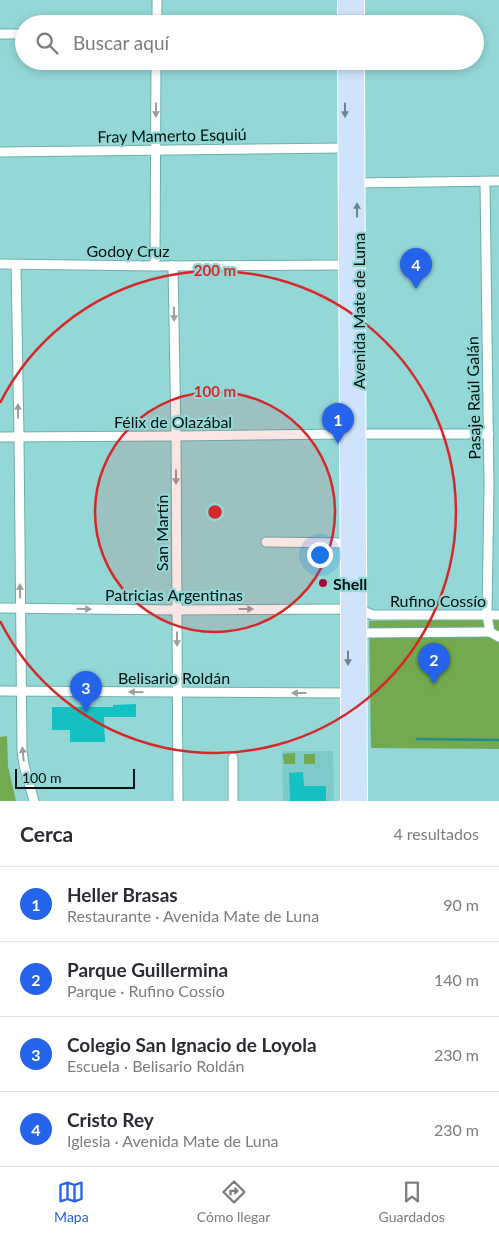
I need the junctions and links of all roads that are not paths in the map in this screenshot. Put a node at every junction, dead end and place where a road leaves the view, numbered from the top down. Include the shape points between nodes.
1 (157, 0) edge
2 (344, 0) edge
3 (357, 0) edge
4 (157, 15) edge
5 (345, 15) edge
6 (357, 15) edge
7 (0, 34) edge
8 (15, 34) edge
9 (156, 70) edge
10 (345, 70) edge
11 (357, 70) edge
12 (345, 148) junction
13 (155, 150) junction
14 (0, 152) edge
15 (499, 181) edge
16 (485, 182) junction
17 (357, 183) junction
18 (0, 264) edge
19 (16, 264) junction
20 (346, 265) junction
21 (155, 266) junction
22 (173, 266) junction
23 (489, 395) junction
24 (499, 395) edge
25 (353, 434) junction
26 (489, 434) junction
27 (176, 436) junction
28 (0, 437) edge
29 (19, 437) junction
30 (494, 484) edge
31 (266, 542) dead end
32 (348, 543) junction
33 (0, 608) edge
34 (21, 608) junction
35 (354, 609) junction
36 (176, 610) junction
37 (487, 615) junction
38 (499, 615) edge
39 (490, 632) junction
40 (360, 633) junction
41 (499, 637) edge
42 (0, 691) edge
43 (21, 691) junction
44 (177, 692) junction
45 (348, 693) junction
46 (233, 758) dead end
47 (34, 801) edge
48 (178, 801) edge
49 (233, 801) edge
50 (348, 801) edge
51 (360, 801) edge

1 - 4 street
2 - 5 main road
3 - 6 main road
7 - 8 street
9 -> 13 street
10 -> 12 main road, Avenida Mate de Luna
11 - 17 main road, Avenida Mate de Luna
12 - 13 street, Fray Mamerto Esquiú
12 - 20 main road, Avenida Mate de Luna
13 - 14 street, Fray Mamerto Esquiú
13 - 21 street
15 - 16 street
16 - 17 street
16 - 23 street, Pasaje Raúl Galán
25 -> 17 main road, Avenida Mate de Luna
18 - 19 street, Godoy Cruz
19 - 21 street, Godoy Cruz
29 -> 19 street
20 - 22 street, Godoy Cruz
20 - 25 main road, Avenida Mate de Luna
21 - 22 street, Godoy Cruz
22 -> 27 street, San Martín
23 - 24 street
23 - 26 street, Pasaje Raúl Galán
25 - 26 street, Félix de Olazábal
25 - 27 street, Félix de Olazábal
25 - 32 main road, Avenida Mate de Luna
25 - 35 main road, Avenida Mate de Luna
26 - 30 street, Pasaje Raúl Galán
27 - 29 street, Félix de Olazábal
27 -> 36 street, San Martín
28 - 29 street, Félix de Olazábal
34 -> 29 street
30 - 37 street, Pasaje Raúl Galán
31 - 32 street
32 - 35 main road, Avenida Mate de Luna
33 - 34 street, Patricias Argentinas
34 -> 36 street, Patricias Argentinas
34 - 43 street
36 -> 35 street, Patricias Argentinas
35 - 37 street, Rufino Cossío via 373,615
35 - 40 main road, Avenida Mate de Luna
35 -> 45 main road, Avenida Mate de Luna
36 -> 44 street, San Martín
37 - 38 street, Rufino Cossío
37 - 39 street, Pasaje Raúl Galán
39 - 40 street
39 - 41 street
40 - 51 main road, Avenida Mate de Luna
42 - 43 street, Belisario Roldán
44 -> 43 street, Belisario Roldán
47 -> 43 street via 22,751
45 -> 44 street, Belisario Roldán
44 - 48 street, San Martín
45 - 50 main road, Avenida Mate de Luna
46 - 49 street

